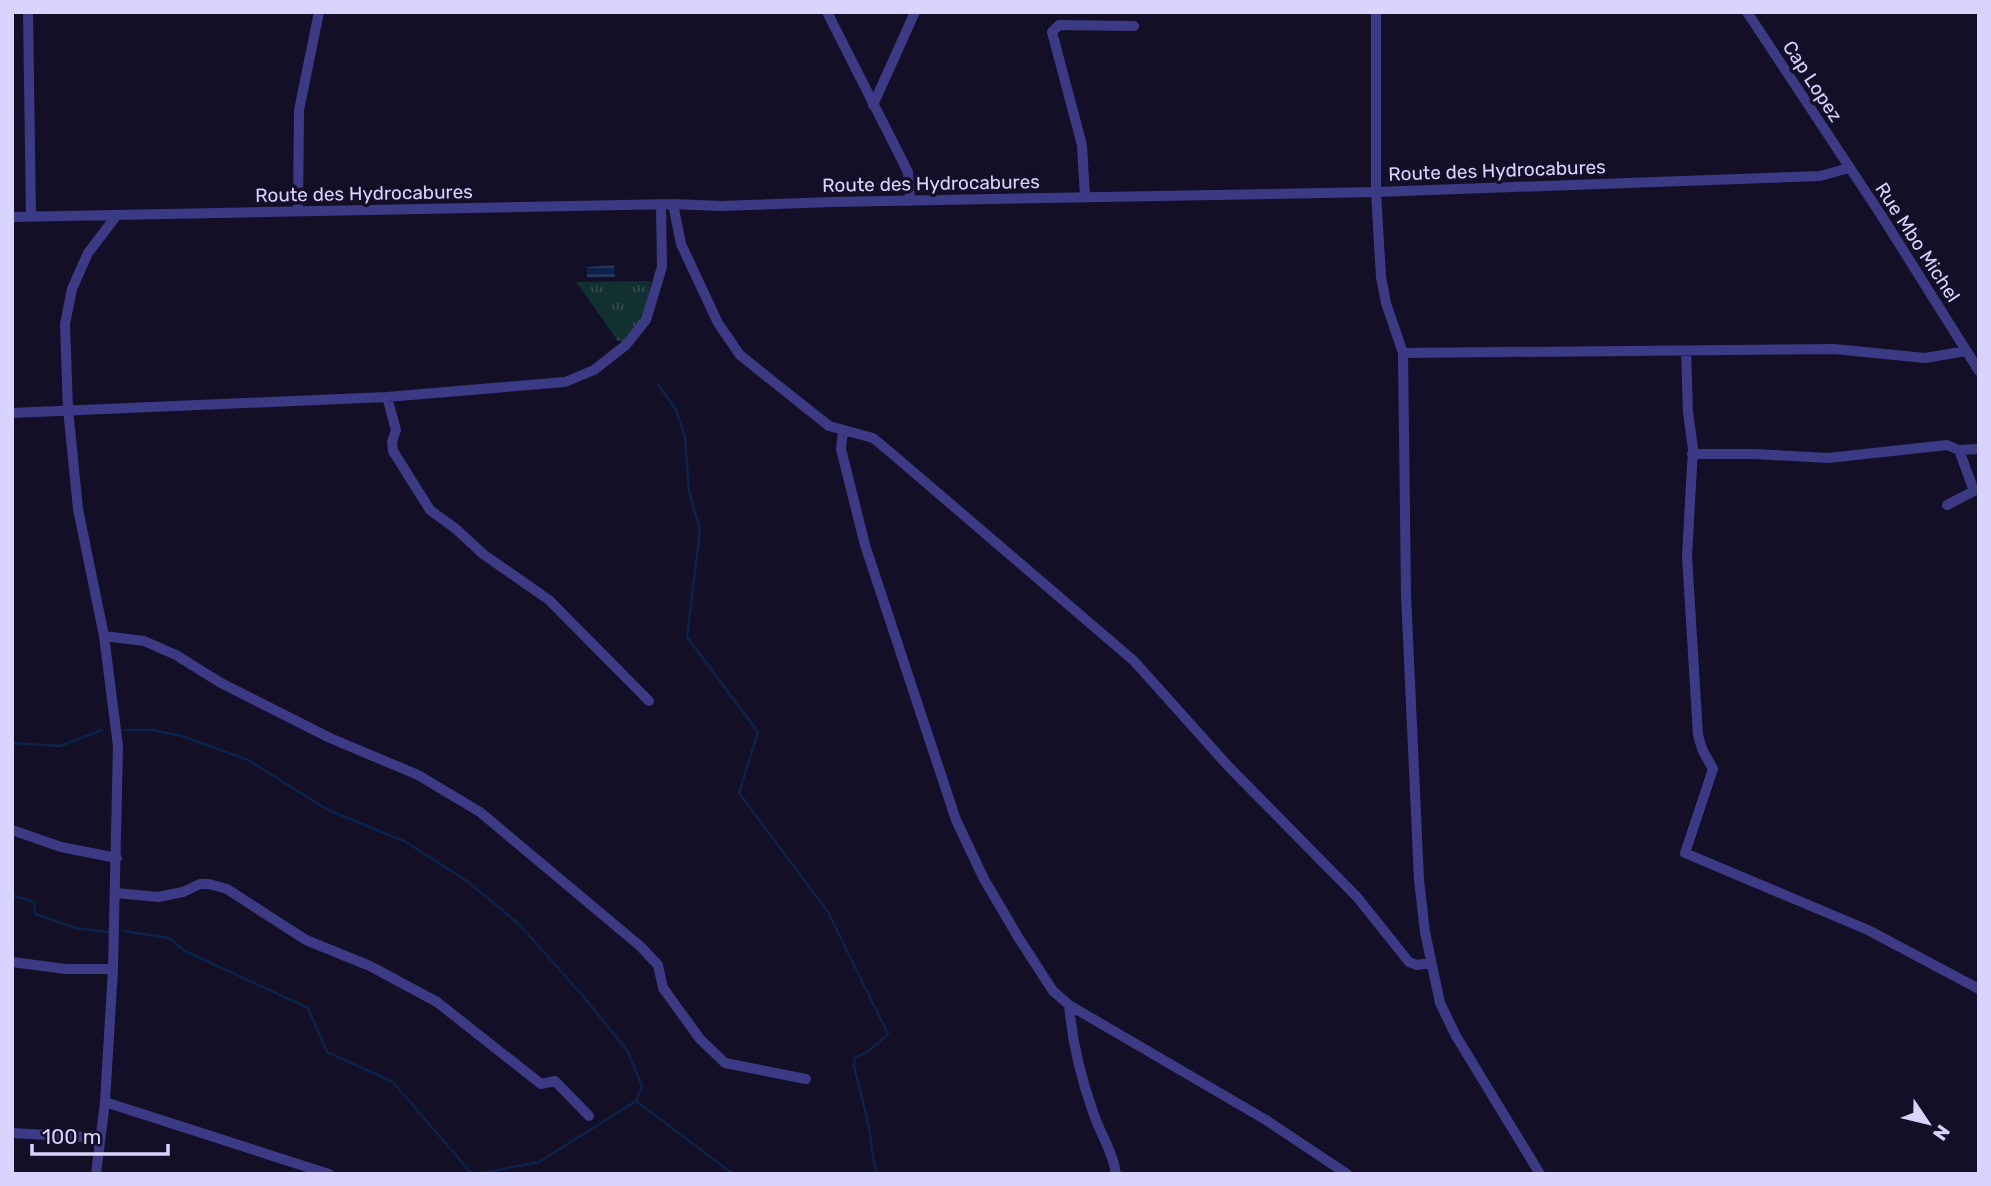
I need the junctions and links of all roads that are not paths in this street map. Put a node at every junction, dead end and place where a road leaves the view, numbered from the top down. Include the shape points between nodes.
1 (28, 12) edge
2 (319, 12) edge
3 (827, 12) edge
4 (839, 12) edge
5 (915, 12) edge
6 (1376, 12) edge
7 (1747, 12) edge
8 (833, 24) junction
9 (1134, 26) dead end
10 (873, 105) junction
11 (1849, 168) junction
12 (1376, 192) junction
13 (1085, 197) junction
14 (910, 201) junction
15 (667, 204) junction
16 (298, 211) junction
17 (117, 215) junction
18 (12, 217) edge
19 (31, 217) junction
20 (1686, 351) junction
21 (1966, 351) junction
22 (1403, 354) junction
23 (1979, 371) edge
24 (387, 397) junction
25 (68, 409) junction
26 (12, 413) edge
27 (843, 432) junction
28 (1979, 449) edge
29 (1959, 450) junction
30 (1692, 454) junction
31 (1977, 495) edge
32 (1947, 505) dead end
33 (104, 636) junction
34 (649, 701) dead end
35 (12, 830) edge
36 (117, 858) junction
37 (116, 893) junction
38 (12, 962) edge
39 (1431, 963) junction
40 (113, 969) junction
41 (1979, 989) edge
42 (1069, 1005) junction
43 (806, 1079) dead end
44 (105, 1102) junction
45 (589, 1116) dead end
46 (12, 1133) edge
47 (100, 1138) junction
48 (96, 1174) edge
49 (329, 1174) edge
50 (1116, 1174) edge
51 (1347, 1174) edge
52 (1540, 1174) edge

1 - 19 street
2 - 16 street via 299,110
3 - 8 street
4 - 8 street
5 - 10 street
6 - 12 street
7 - 11 street, Cap Lopez
8 - 10 street
9 - 13 street via 1059,25 1052,32 1082,145
10 - 14 street via 908,172
11 - 12 street, Route des Hydrocabures via 1820,176
11 - 21 street, Rue Mbo Michel
12 - 13 street, Route des Hydrocabures
12 - 22 street via 1381,277
13 - 14 street, Route des Hydrocabures
14 - 15 street, Route des Hydrocabures
15 - 16 street, Route des Hydrocabures
15 - 24 street via 662,267 646,320 626,345 594,370 565,382
15 - 27 street via 718,323 740,355 829,426
16 - 17 street, Route des Hydrocabures
17 - 19 street, Route des Hydrocabures
17 - 25 street via 88,253 72,289 65,324
18 - 19 street, Route des Hydrocabures
20 - 21 street via 1834,349 1925,358
20 - 22 street
20 - 30 street
21 - 23 street, Rue Mbo Michel
22 - 39 street via 1406,595 1418,853
24 - 25 street
24 - 34 street via 396,430 393,451 430,510 549,600
25 - 26 street
25 - 33 street via 78,509
27 - 39 street via 858,433 882,445 1134,661 1229,767 1357,897 1409,962
27 - 42 street via 841,449 865,545 956,820 1018,937 1053,990
28 - 29 street
29 - 30 street via 1947,445 1828,458
29 - 31 street
30 - 41 street via 1687,556 1698,735 1713,769 1685,853 1868,930
31 - 32 street
33 - 36 street via 118,747
33 - 43 street via 144,641 176,655 330,738 418,775 480,812 640,946 658,965 663,988 700,1040 725,1063
35 - 36 street via 61,847
36 - 37 street
37 - 40 street
37 - 45 street via 158,897 200,884 227,889 306,940 370,966 437,1002 541,1084 555,1081
38 - 40 street
39 - 52 street via 1440,1003 1456,1036
40 - 44 street
42 - 50 street via 1090,1101
42 - 51 street via 1266,1120
44 - 47 street
44 - 49 street
46 - 47 street
47 - 48 street

